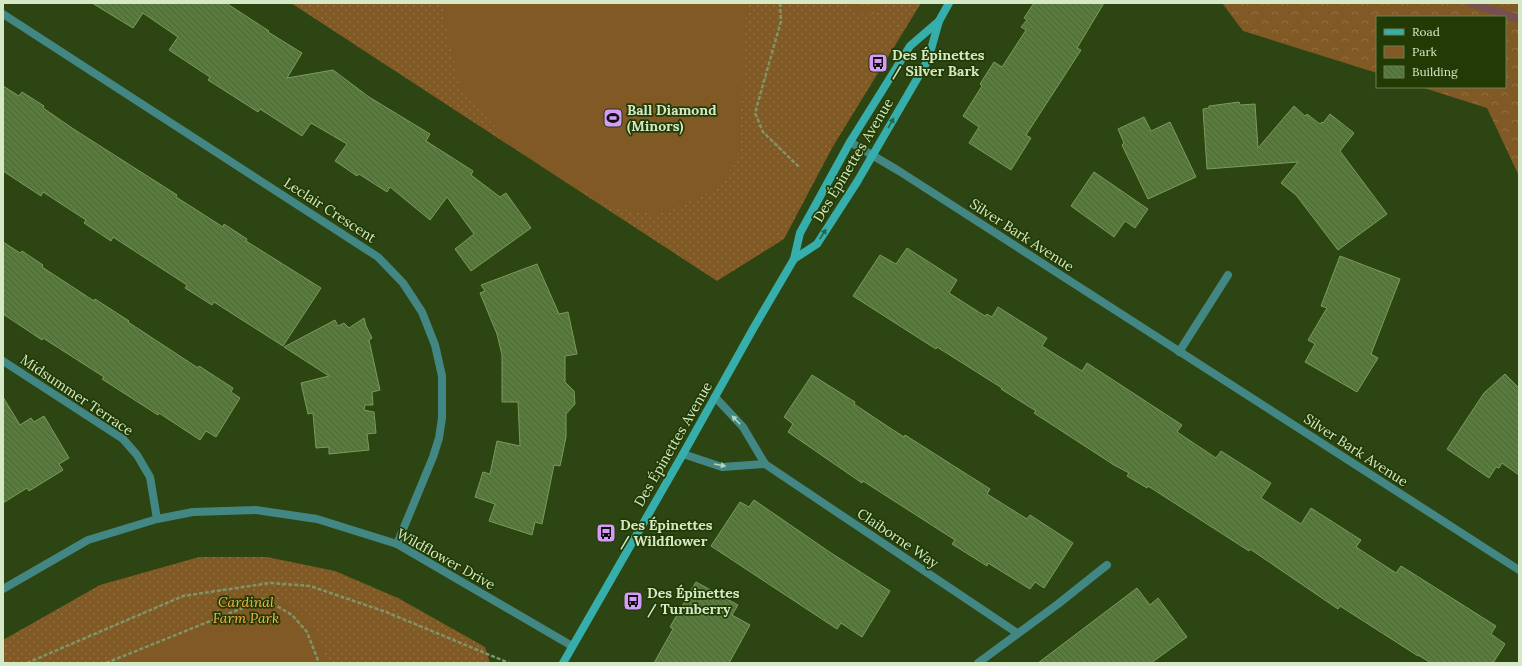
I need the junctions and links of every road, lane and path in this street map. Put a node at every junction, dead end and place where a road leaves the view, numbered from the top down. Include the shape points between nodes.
1 (780, 3) edge
2 (949, 3) edge
3 (3, 14) edge
4 (939, 21) junction
5 (850, 142) junction
6 (872, 155) junction
7 (800, 166) dead end
8 (794, 259) junction
9 (1228, 275) dead end
10 (1179, 352) junction
11 (3, 361) edge
12 (715, 397) junction
13 (683, 454) junction
14 (765, 464) junction
15 (157, 519) junction
16 (397, 544) junction
17 (1107, 565) dead end
18 (1519, 570) edge
19 (3, 589) edge
20 (1017, 633) junction
21 (572, 646) junction
22 (27, 663) edge
23 (106, 663) edge
24 (319, 663) edge
25 (509, 663) edge
26 (562, 663) edge
27 (978, 663) edge

1 - 7 path via 781,21 755,113 763,132
2 - 4 street, Des Épinettes Avenue
3 - 16 street, Leclair Crescent via 378,257 403,284 422,312 435,345 442,376 442,418 433,457
4 - 5 street, Des Épinettes Avenue via 910,46
6 -> 4 street, Des Épinettes Avenue via 928,60
5 - 6 street, Silver Bark Avenue
5 - 8 street, Des Épinettes Avenue via 800,233
8 -> 6 street, Des Épinettes Avenue via 816,244
6 - 10 street, Silver Bark Avenue
8 - 12 street, Des Épinettes Avenue
9 - 10 street
10 - 18 street, Silver Bark Avenue
11 - 15 street, Midsummer Terrace via 123,439 137,455 150,477
12 - 13 street, Des Épinettes Avenue
14 -> 12 street, Claiborne Way via 743,427
13 -> 14 street via 722,467
13 - 21 street, Des Épinettes Avenue
14 - 20 street, Claiborne Way
15 - 16 street, Wildflower Drive via 193,512 256,510 317,519
15 - 19 street, Wildflower Drive via 88,540
16 - 21 street, Wildflower Drive
17 - 20 street
20 - 27 street
21 - 26 street, Des Épinettes Avenue
22 - 25 path via 183,596 270,583 318,588 386,612
23 - 24 path via 265,599 292,615 307,632

